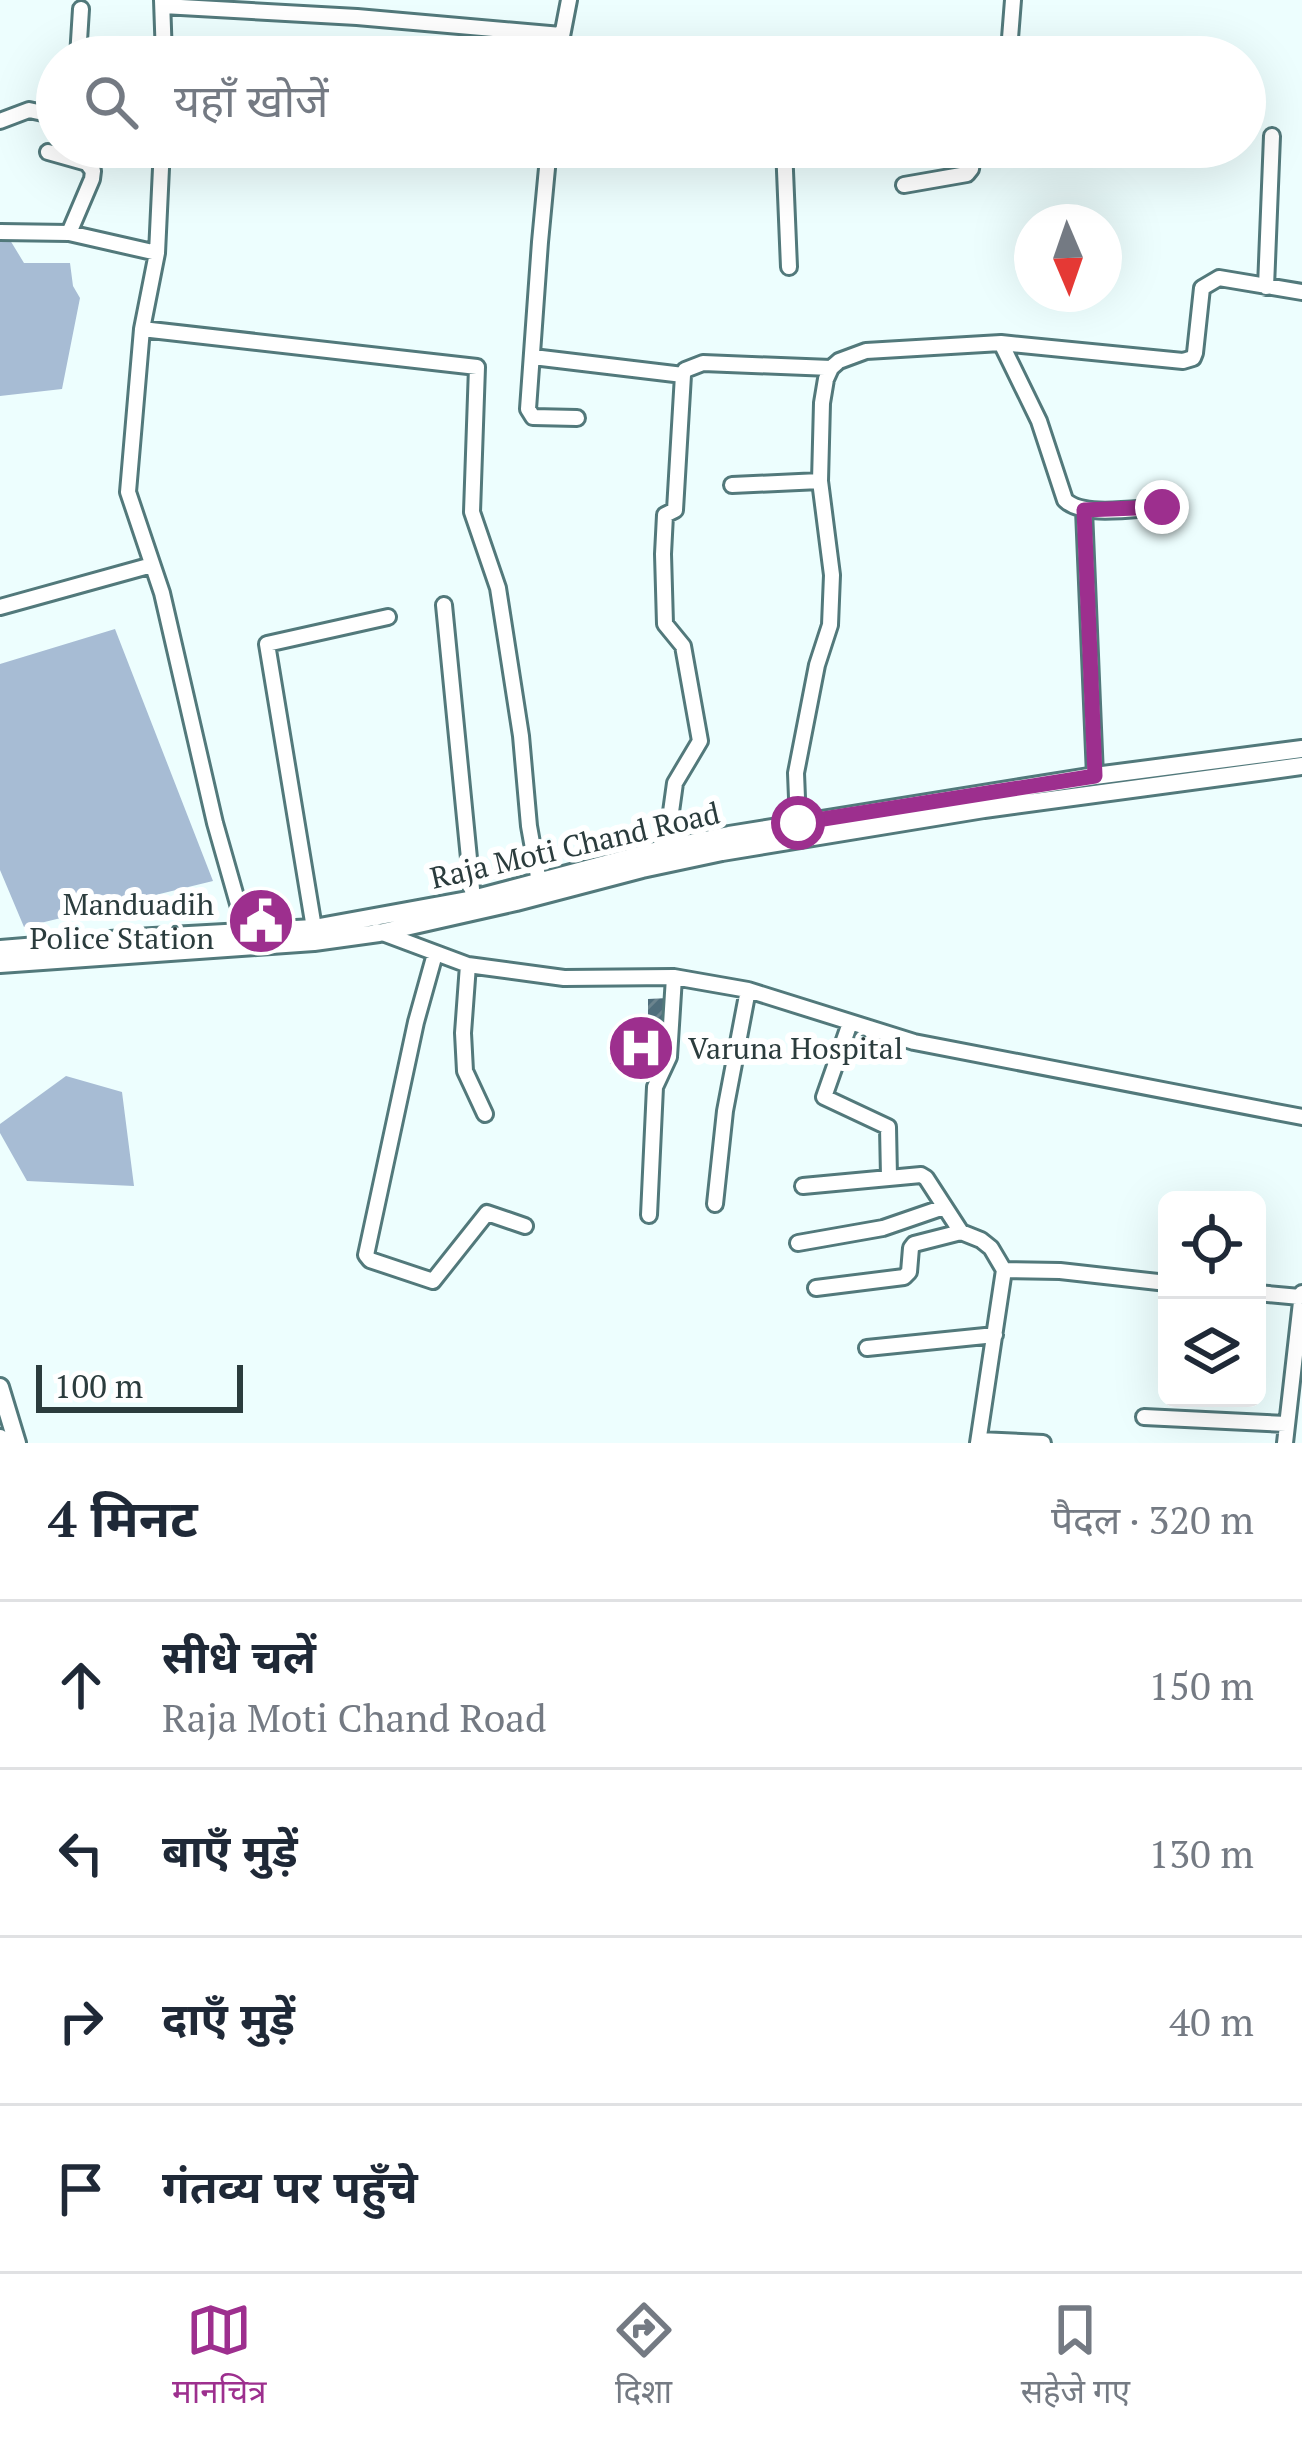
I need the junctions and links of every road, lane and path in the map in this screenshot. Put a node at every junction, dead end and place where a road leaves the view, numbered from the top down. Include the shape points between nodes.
1 (569, 0) edge
2 (1013, 0) edge
3 (163, 3) edge
4 (81, 9) dead end
5 (561, 35) joint
6 (79, 36) edge
7 (164, 36) edge
8 (1010, 36) edge
9 (36, 112) edge
10 (0, 121) edge
11 (1272, 136) dead end
12 (91, 168) edge
13 (162, 168) edge
14 (547, 168) edge
15 (785, 168) edge
16 (970, 168) edge
17 (904, 185) dead end
18 (0, 232) edge
19 (69, 233) junction
20 (157, 253) junction
21 (789, 267) dead end
22 (1267, 287) junction
23 (1302, 292) edge
24 (142, 329) junction
25 (1001, 344) junction
26 (533, 357) junction
27 (831, 368) junction
28 (683, 375) junction
29 (577, 418) dead end
30 (820, 481) junction
31 (731, 485) dead end
32 (1162, 507) dead end
33 (1084, 510) junction
34 (152, 566) junction
35 (444, 605) dead end
36 (0, 607) edge
37 (388, 616) dead end
38 (1302, 748) edge
39 (1302, 766) edge
40 (1095, 776) junction
41 (798, 823) junction
42 (666, 848) junction
43 (539, 882) junction
44 (472, 899) junction
45 (364, 919) junction
46 (314, 928) junction
47 (246, 932) junction
48 (380, 933) junction
49 (0, 949) edge
50 (435, 954) junction
51 (0, 964) edge
52 (468, 965) junction
53 (674, 977) junction
54 (748, 990) junction
55 (850, 1023) junction
56 (485, 1114) dead end
57 (1302, 1117) edge
58 (889, 1177) junction
59 (803, 1186) dead end
60 (716, 1204) dead end
61 (944, 1207) junction
62 (650, 1215) dead end
63 (525, 1226) dead end
64 (961, 1232) junction
65 (798, 1243) dead end
66 (1004, 1270) junction
67 (1158, 1282) edge
68 (816, 1288) dead end
69 (1266, 1293) edge
70 (1301, 1295) edge
71 (995, 1335) junction
72 (867, 1348) dead end
73 (0, 1387) edge
74 (1144, 1417) dead end
75 (1286, 1424) junction
76 (979, 1441) edge
77 (17, 1443) edge
78 (1042, 1443) edge
79 (1285, 1443) edge

1 - 5 street
2 - 8 street
3 - 5 street
3 - 7 street
4 - 6 street
9 - 10 street
11 - 22 street
12 - 19 street
13 - 20 street
14 - 26 street
15 - 21 street
16 - 17 street
18 - 19 street
19 - 20 street
20 - 24 street
22 - 23 street
22 - 25 street via 1219,278 1202,288 1195,353 1183,361
24 - 34 street via 128,492
24 - 43 street via 477,368 472,512 498,588
25 - 27 street via 866,351
25 - 33 street via 1065,500
26 - 28 street
26 - 29 street via 530,415
27 - 28 street via 703,364
27 - 30 street
28 - 42 street via 675,510 665,515 662,554 665,624 683,646 700,741 675,783
30 - 31 street
30 - 41 street via 830,625 796,773
32 - 33 street
33 - 40 street
34 - 36 street
34 - 47 street
35 - 44 street
37 - 46 street via 267,644
38 - 40 main road, Raja Moti Chand Road
39 - 48 main road via 722,852
40 - 41 main road, Raja Moti Chand Road
41 - 42 main road, Raja Moti Chand Road
42 - 43 main road, Raja Moti Chand Road
43 - 44 main road, Raja Moti Chand Road
44 - 45 main road, Raja Moti Chand Road
45 - 46 main road, Raja Moti Chand Road
45 - 48 street
46 - 47 main road, Raja Moti Chand Road
47 - 49 main road, Raja Moti Chand Road
48 - 50 street
48 - 51 main road
50 - 52 street
50 - 63 street via 365,1255 433,1281 487,1214
52 - 53 street via 563,978
52 - 56 street via 466,1071
53 - 54 street
53 - 62 street via 669,1057 655,1087
54 - 55 street
54 - 60 street
55 - 57 street
55 - 58 street via 824,1097 888,1127
58 - 59 street
58 - 61 street via 922,1175
61 - 64 street
61 - 65 street
64 - 66 street via 991,1248
64 - 68 street via 914,1244 904,1277
66 - 67 street
66 - 71 street
69 - 70 street
70 - 75 street
71 - 72 street
71 - 76 street
73 - 77 main road
74 - 75 street
75 - 79 street
76 - 78 street

